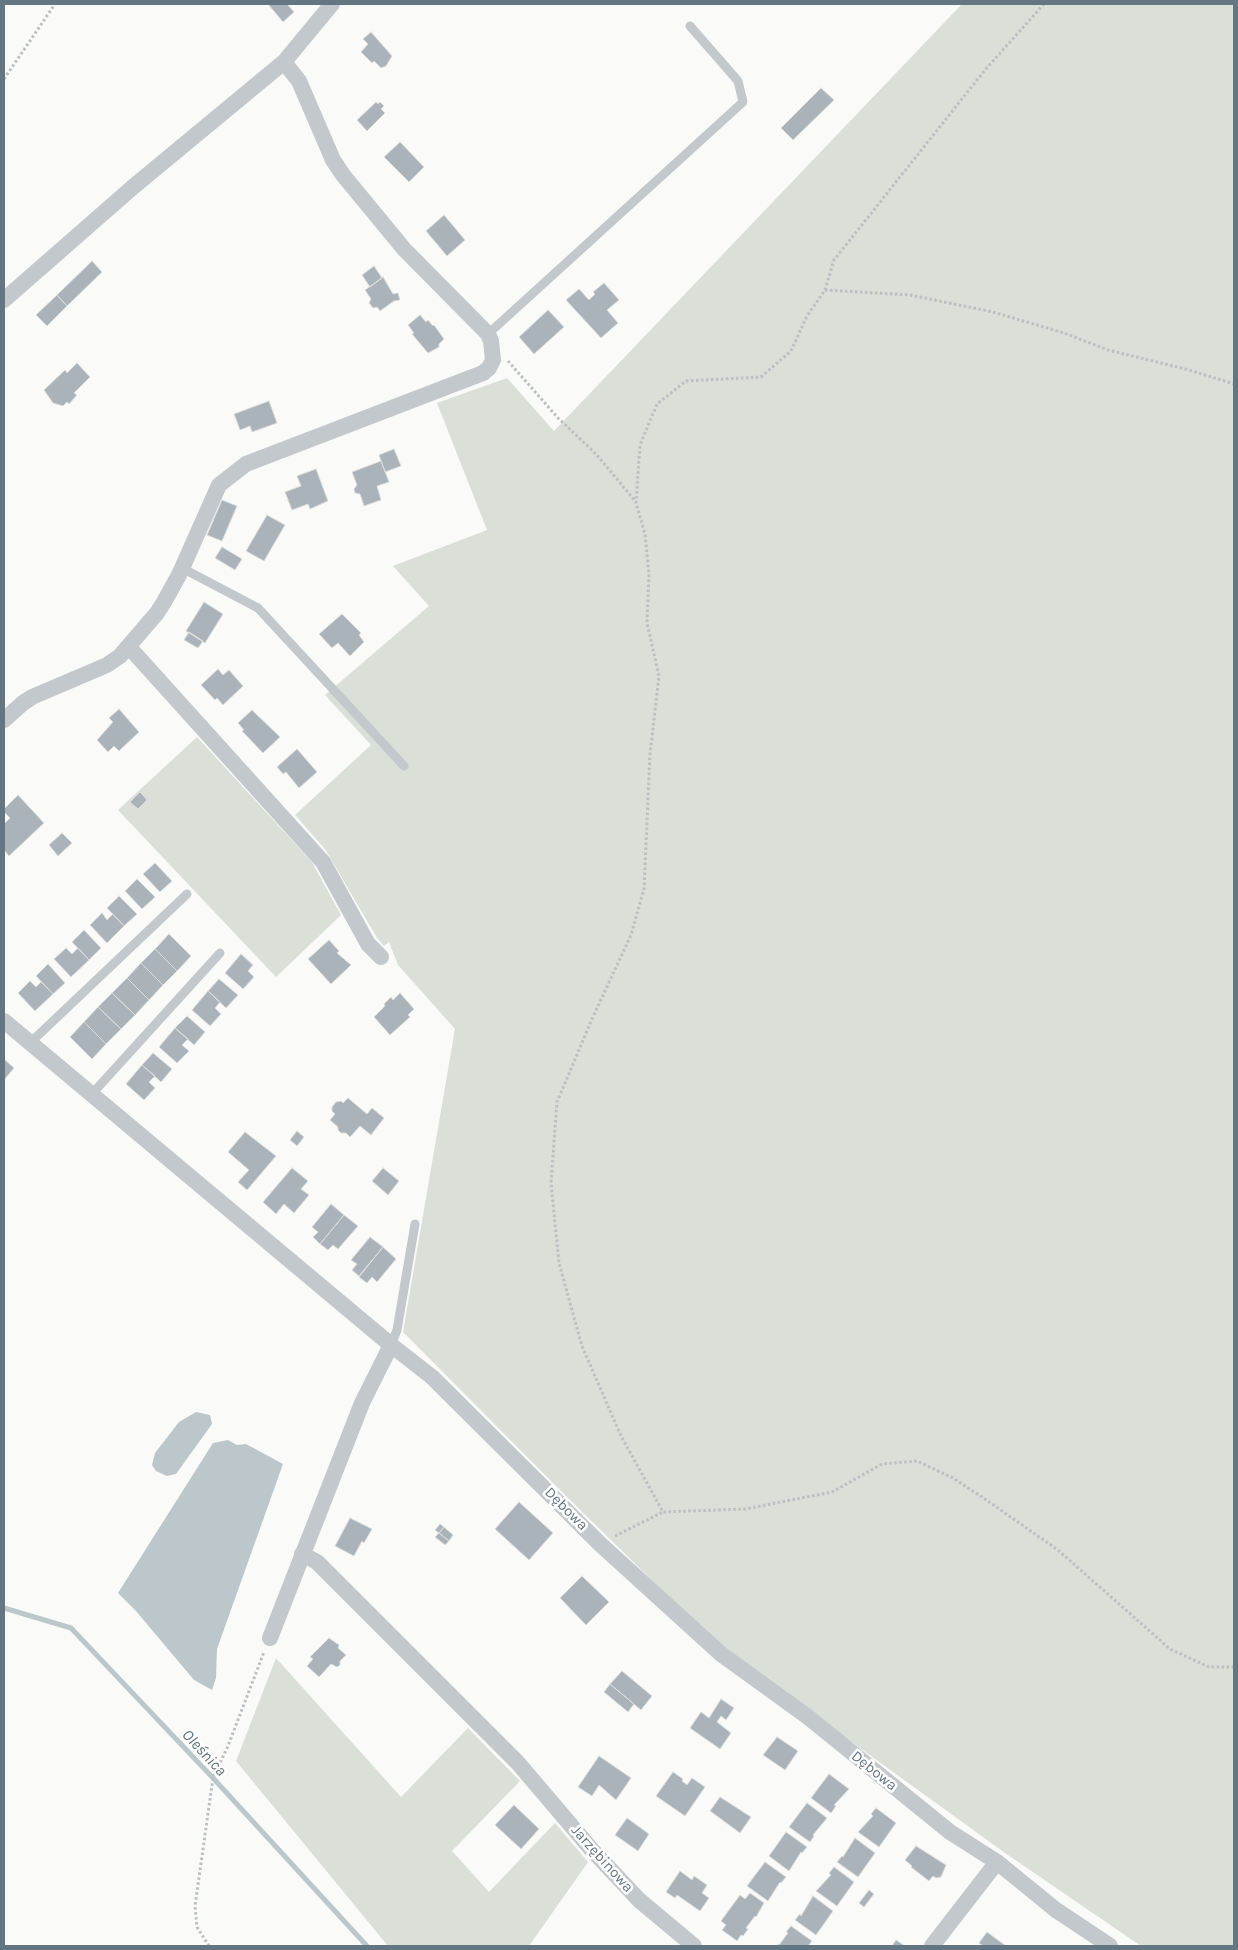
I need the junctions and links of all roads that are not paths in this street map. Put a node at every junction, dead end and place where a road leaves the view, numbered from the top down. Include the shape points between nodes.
1 (332, 4) edge
2 (690, 26) dead end
3 (284, 62) junction
4 (4, 300) edge
5 (488, 334) junction
6 (182, 568) junction
7 (129, 647) junction
8 (4, 720) edge
9 (404, 766) dead end
10 (187, 894) dead end
11 (220, 953) dead end
12 (381, 958) dead end
13 (4, 1022) edge
14 (30, 1043) junction
15 (91, 1095) junction
16 (414, 1224) dead end
17 (391, 1345) junction
18 (302, 1554) junction
19 (270, 1638) road end
20 (997, 1862) junction
21 (694, 1946) edge
22 (932, 1946) edge
23 (1110, 1946) edge

1 - 3 street
2 - 5 lane via 738,81 743,102
3 - 4 street via 133,187
3 - 5 street via 299,82 333,160 343,175 404,249
5 - 6 street via 493,360 483,373 246,464 219,486
6 - 7 street via 157,613
6 - 9 lane via 258,608
7 - 8 street via 107,665 32,697
7 - 12 street via 323,862 368,944
10 - 14 lane
11 - 15 lane
13 - 14 street, Dębowa
14 - 15 street, Dębowa
15 - 17 street, Dębowa
16 - 17 lane via 398,1330
17 - 18 street via 362,1403
17 - 20 street, Dębowa via 432,1377 600,1544 721,1654 808,1717 950,1832
18 - 19 street
18 - 21 street, Jarzębinowa via 317,1562 518,1763 639,1900
20 - 22 street
20 - 23 street, Dębowa via 1056,1910

